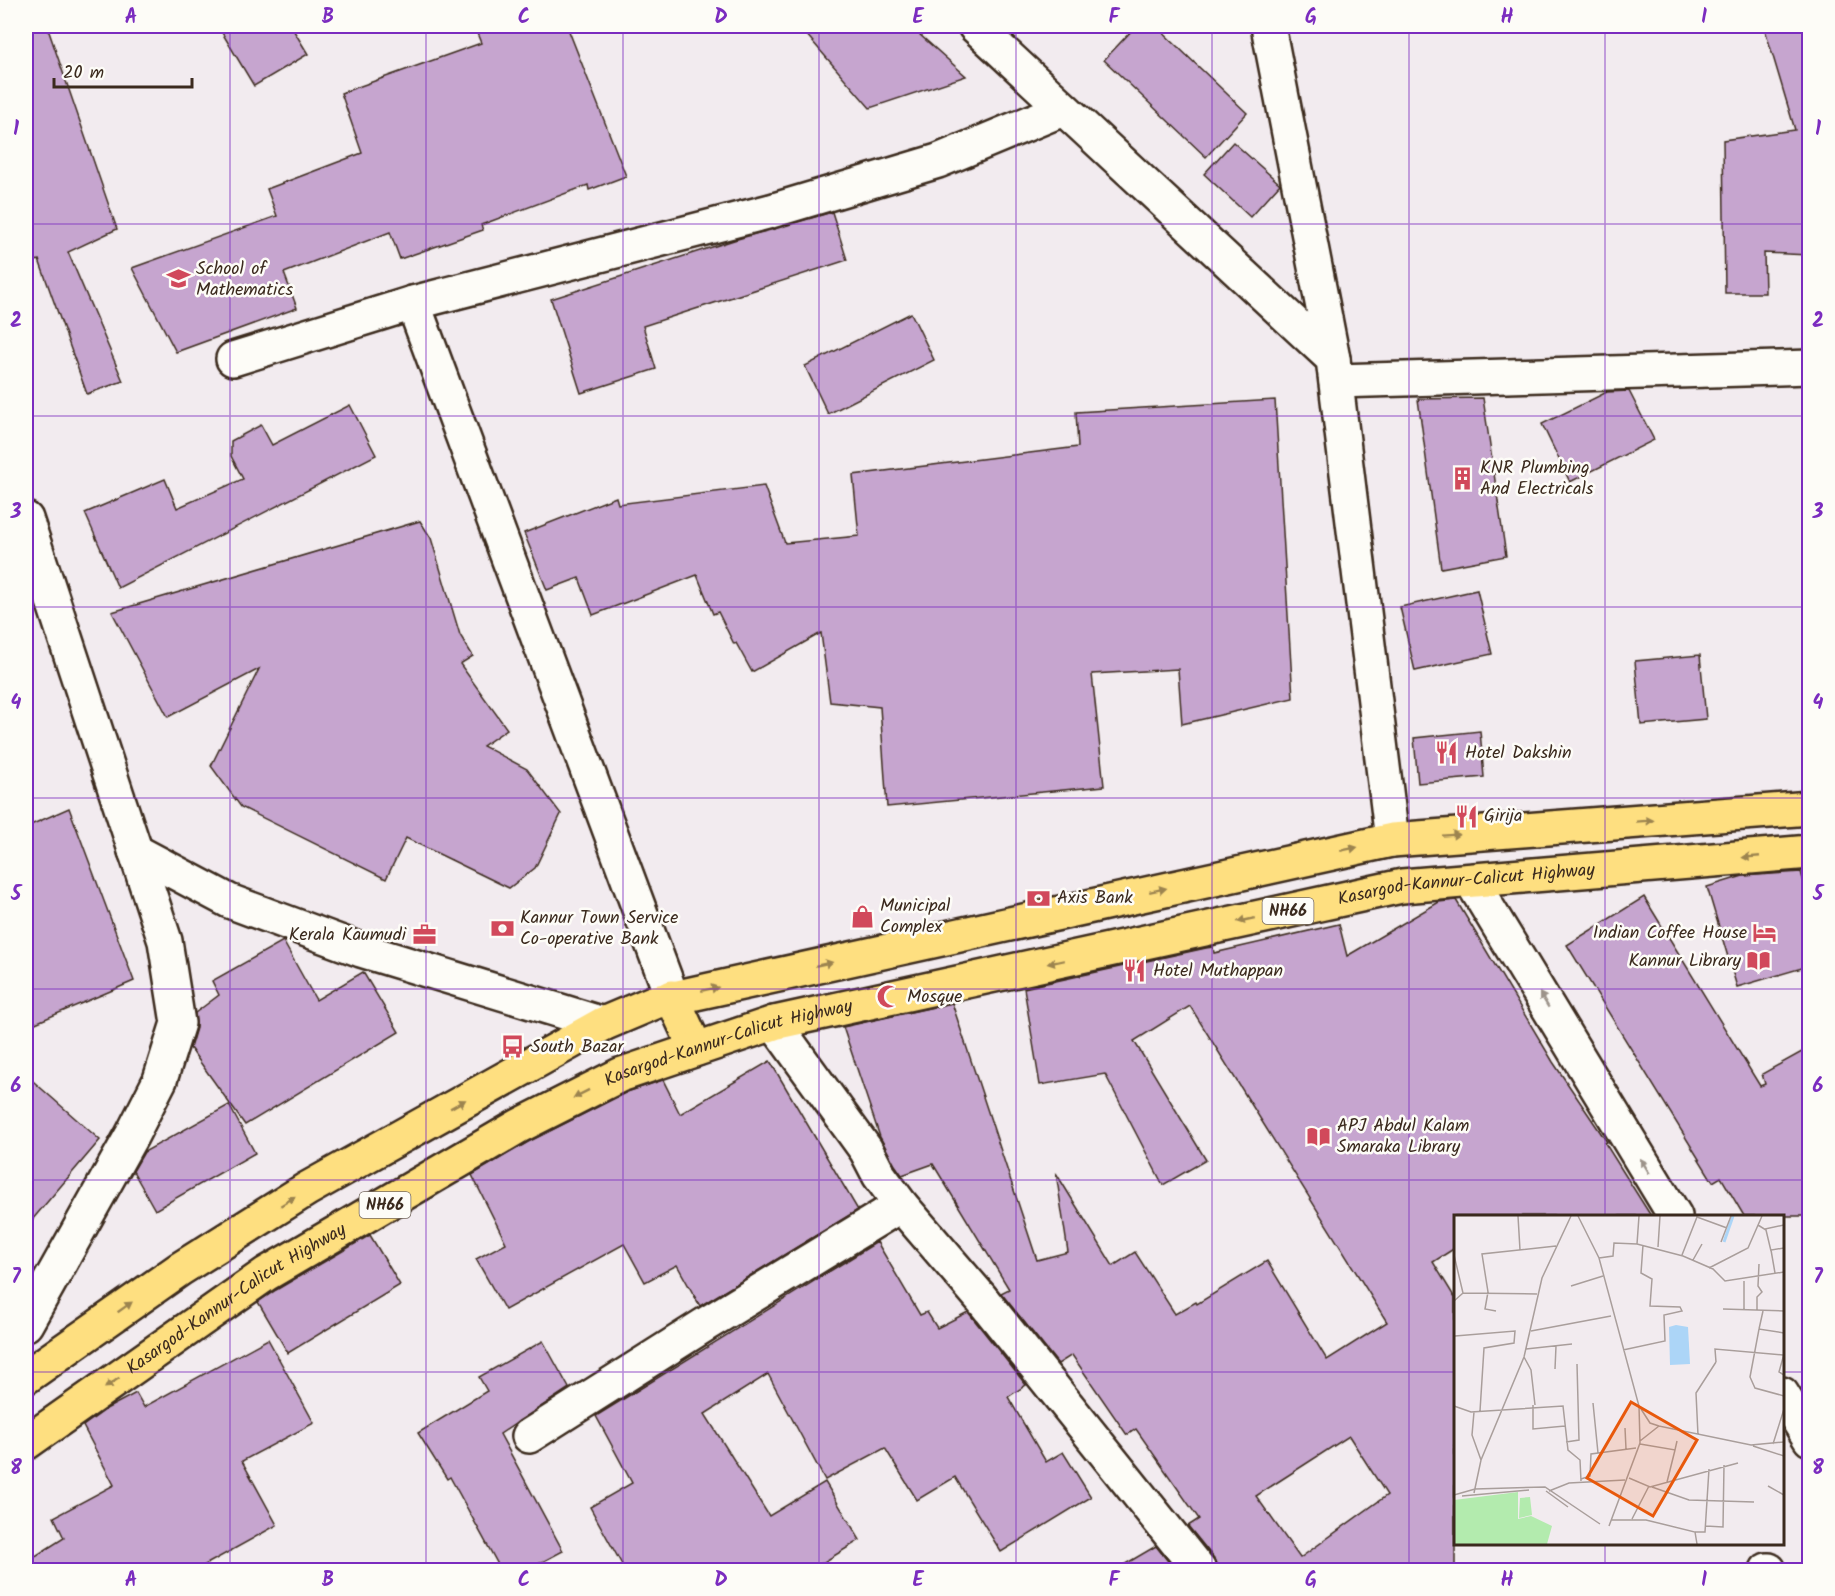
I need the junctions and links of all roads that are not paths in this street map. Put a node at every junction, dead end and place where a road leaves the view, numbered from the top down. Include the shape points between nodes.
1 (975, 26) edge
2 (1268, 26) edge
3 (1063, 109) junction
4 (413, 303) junction
5 (233, 359) dead end
6 (1809, 367) edge
7 (1335, 370) junction
8 (26, 519) edge
9 (1809, 808) edge
10 (1392, 840) junction
11 (135, 851) junction
12 (1809, 852) edge
13 (1472, 882) junction
14 (672, 997) junction
15 (774, 1023) junction
16 (603, 1024) junction
17 (696, 1049) junction
18 (901, 1205) junction
19 (1674, 1215) edge
20 (26, 1324) edge
21 (26, 1377) edge
22 (1784, 1397) edge
23 (529, 1437) dead end
24 (1809, 1439) edge
25 (26, 1443) edge
26 (1199, 1570) edge

1 - 3 street
2 - 7 street
3 - 4 street via 938,161 771,211
3 - 7 street
4 - 5 street
4 - 14 street
6 - 7 street
7 - 10 street
8 - 11 street
10 -> 9 highway
14 -> 10 highway
11 - 16 street via 229,901 361,950
11 - 20 street via 165,941 178,1023 160,1080
12 -> 13 highway, Kasargod-Kannur-Calicut Highway / NH66
13 -> 15 highway, Kasargod-Kannur-Calicut Highway / NH66 via 1402,886
19 -> 13 street
14 - 16 highway
14 - 17 highway
15 - 17 highway, Kasargod-Kannur-Calicut Highway / NH66
15 - 18 street
21 -> 16 highway via 180,1269 308,1189
17 -> 25 highway, Kasargod-Kannur-Calicut Highway / NH66 via 620,1075 519,1126 266,1274
18 - 23 street
18 - 26 street via 981,1298
22 - 24 street

